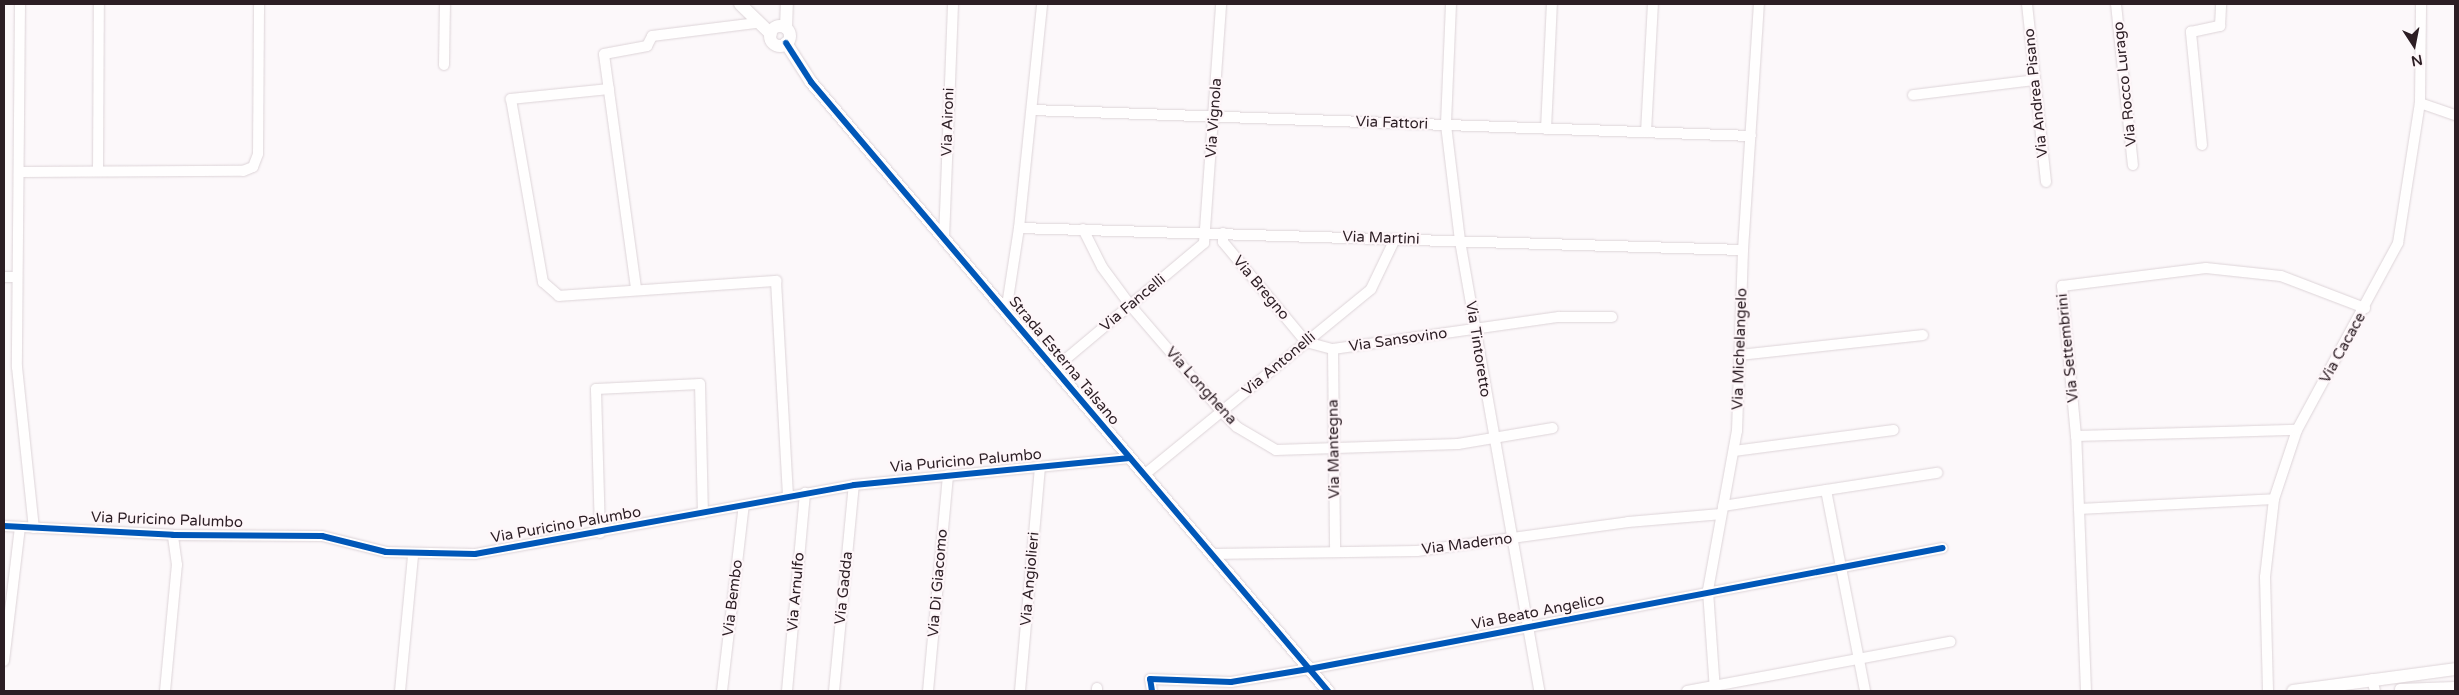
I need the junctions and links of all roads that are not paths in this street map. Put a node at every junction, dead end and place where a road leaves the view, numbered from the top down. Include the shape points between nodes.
1 (20, 4) edge
2 (99, 4) edge
3 (259, 4) edge
4 (445, 4) edge
5 (740, 4) edge
6 (787, 4) edge
7 (953, 4) edge
8 (1042, 4) edge
9 (1221, 4) edge
10 (1451, 4) edge
11 (1552, 4) edge
12 (1653, 4) edge
13 (1759, 4) edge
14 (2027, 4) edge
15 (2116, 4) edge
16 (2221, 4) edge
17 (2421, 4) edge
18 (757, 23) junction
19 (786, 28) junction
20 (771, 34) junction
21 (786, 44) junction
22 (444, 65) dead end
23 (2035, 80) junction
24 (608, 89) junction
25 (1913, 95) dead end
26 (2420, 103) junction
27 (1032, 110) junction
28 (2455, 115) edge
29 (1214, 116) junction
30 (1446, 125) junction
31 (1546, 129) junction
32 (1646, 132) junction
33 (1751, 136) junction
34 (2202, 145) dead end
35 (2133, 165) dead end
36 (98, 170) junction
37 (19, 172) junction
38 (2046, 182) dead end
39 (1019, 228) junction
40 (1083, 229) junction
41 (1207, 233) junction
42 (1223, 233) junction
43 (1395, 239) junction
44 (944, 240) junction
45 (1460, 241) junction
46 (1743, 250) junction
47 (9, 277) edge
48 (636, 288) junction
49 (1130, 306) junction
50 (2366, 308) junction
51 (1006, 312) junction
52 (1612, 317) dead end
53 (1475, 329) junction
54 (1923, 335) dead end
55 (1306, 342) junction
56 (1333, 349) junction
57 (1740, 355) junction
58 (1054, 369) junction
59 (1222, 412) junction
60 (1553, 428) dead end
61 (1894, 430) dead end
62 (2297, 430) junction
63 (2076, 436) junction
64 (1493, 438) junction
65 (1334, 448) junction
66 (1734, 451) junction
67 (1130, 458) junction
68 (1040, 467) junction
69 (1937, 473) dead end
70 (948, 475) junction
71 (1144, 475) junction
72 (854, 485) junction
73 (1826, 490) junction
74 (805, 494) junction
75 (788, 496) junction
76 (2274, 500) junction
77 (744, 505) junction
78 (1722, 510) junction
79 (2079, 510) junction
80 (703, 513) junction
81 (4, 526) edge
82 (20, 527) junction
83 (34, 528) junction
84 (600, 533) junction
85 (174, 535) junction
86 (1511, 538) junction
87 (1943, 548) dead end
88 (1335, 549) junction
89 (1211, 554) junction
90 (413, 555) junction
91 (1840, 567) junction
92 (1708, 590) junction
93 (1528, 627) junction
94 (1950, 642) dead end
95 (1859, 660) junction
96 (4, 661) edge
97 (1309, 669) junction
98 (2455, 669) edge
99 (2407, 674) junction
100 (2374, 685) edge
101 (2455, 687) edge
102 (1715, 689) edge
103 (165, 691) edge
104 (400, 691) edge
105 (722, 691) edge
106 (787, 691) edge
107 (834, 691) edge
108 (928, 691) edge
109 (1020, 691) edge
110 (1152, 691) edge
111 (1328, 691) edge
112 (1539, 691) edge
113 (1687, 691) edge
114 (1865, 691) edge
115 (2086, 691) edge
116 (2268, 691) edge
117 (2293, 691) edge

1 - 37 street
2 - 36 street
3 - 36 street via 258,154 253,167 243,171
4 - 22 street
5 - 18 street
6 - 19 street
7 - 44 street, Via Aironi
8 - 27 street
9 - 29 street, Via Vignola
10 - 30 street, Via Tintoretto
11 - 31 street
12 - 32 street
13 - 33 street, Via Michelangelo
14 - 23 street, Via Andrea Pisano
15 - 35 street, Via Rocco Lurago
16 - 34 street via 2220,26 2191,32
17 - 26 street, Via Cacace
18 - 20 street
18 - 24 street via 652,36 647,46 604,54
19 - 20 street via 777,27
19 - 21 street via 790,36
20 - 21 street via 774,43
21 - 44 street, Strada Esterna Talsano via 811,82
23 - 25 street
23 - 38 street, Via Andrea Pisano
24 - 48 street
24 - 48 street via 511,99 543,282 559,296
26 - 28 street
26 - 50 street, Via Cacace via 2398,244
27 - 29 street, Via Fattori
27 - 39 street
29 - 30 street, Via Fattori
29 - 41 street, Via Vignola
30 - 31 street, Via Fattori
30 - 45 street, Via Tintoretto
31 - 32 street, Via Fattori
32 - 33 street, Via Fattori
33 - 46 street, Via Michelangelo
36 - 37 street
37 - 47 street
39 - 40 street, Via Martini
39 - 51 street
40 - 41 street, Via Martini
40 - 49 street, Via Longhena via 1102,267
41 - 42 street, Via Martini
41 - 49 street, Via Fancelli via 1204,243
42 - 43 street, Via Martini
42 - 55 street, Via Bregno via 1223,242
43 - 45 street, Via Martini
43 - 55 street, Via Antonelli via 1371,289
44 - 51 street, Strada Esterna Talsano
45 - 46 street, Via Martini
45 - 53 street, Via Tintoretto
46 - 57 street, Via Michelangelo
47 - 83 street
48 - 75 street via 776,281
49 - 58 street, Via Fancelli
49 - 59 street, Via Longhena
50 - 62 street, Via Cacace
50 - 63 street, Via Settembrini via 2281,276 2206,268 2062,286
51 - 58 street, Strada Esterna Talsano
52 - 53 street, Via Sansovino via 1560,317
53 - 56 street, Via Sansovino
53 - 64 street, Via Tintoretto
54 - 57 street
55 - 56 street
55 - 59 street, Via Antonelli
56 - 65 street, Via Mantegna
57 - 66 street, Via Michelangelo
58 - 67 street, Strada Esterna Talsano
59 - 65 street, Via Longhena via 1237,427 1276,450
59 - 71 street, Via Antonelli
60 - 64 street, Via Longhena
61 - 66 street
62 - 63 street
62 - 76 street, Via Cacace
63 - 79 street, Via Settembrini
64 - 65 street, Via Longhena via 1458,444
64 - 86 street, Via Tintoretto
65 - 88 street, Via Mantegna
66 - 78 street, Via Michelangelo
67 - 68 street, Via Puricino Palumbo
67 - 71 street, Strada Esterna Talsano
68 - 70 street, Via Puricino Palumbo
68 - 109 street, Via Angiolieri
69 - 73 street, Via Maderno
70 - 72 street, Via Puricino Palumbo
70 - 108 street, Via Di Giacomo
71 - 89 street, Strada Esterna Talsano
72 - 74 street, Via Puricino Palumbo
72 - 107 street, Via Gadda
73 - 78 street, Via Maderno
73 - 91 street
74 - 75 street, Via Puricino Palumbo
74 - 106 street, Via Arnulfo
75 - 77 street, Via Puricino Palumbo
76 - 79 street
76 - 116 street, Via Cacace via 2265,577
77 - 80 street, Via Puricino Palumbo
77 - 105 street, Via Bembo
78 - 86 street, Via Maderno
78 - 92 street, Via Michelangelo
79 - 115 street, Via Settembrini
80 - 84 street, Via Puricino Palumbo
80 - 84 street via 700,384 596,389
81 - 82 street, Via Puricino Palumbo
82 - 83 street, Via Puricino Palumbo
82 - 96 street
83 - 85 street, Via Puricino Palumbo
84 - 90 street, Via Puricino Palumbo via 475,554
85 - 90 street, Via Puricino Palumbo via 322,536
85 - 103 street via 177,565
86 - 88 street, Via Maderno via 1418,551
86 - 93 street, Via Tintoretto
87 - 91 street, Via Beato Angelico
88 - 89 street, Via Maderno
89 - 97 street, Strada Esterna Talsano
90 - 104 street
91 - 92 street, Via Beato Angelico
91 - 95 street
92 - 93 street, Via Beato Angelico
92 - 102 street, Via Michelangelo
93 - 97 street, Via Beato Angelico
93 - 112 street, Via Tintoretto
94 - 95 street
95 - 102 street
95 - 114 street
97 - 110 street, Via Beato Angelico via 1231,682 1150,679
97 - 111 street, Strada Esterna Talsano
98 - 99 street
99 - 100 street
99 - 101 street via 2405,689
100 - 117 street
102 - 113 street

